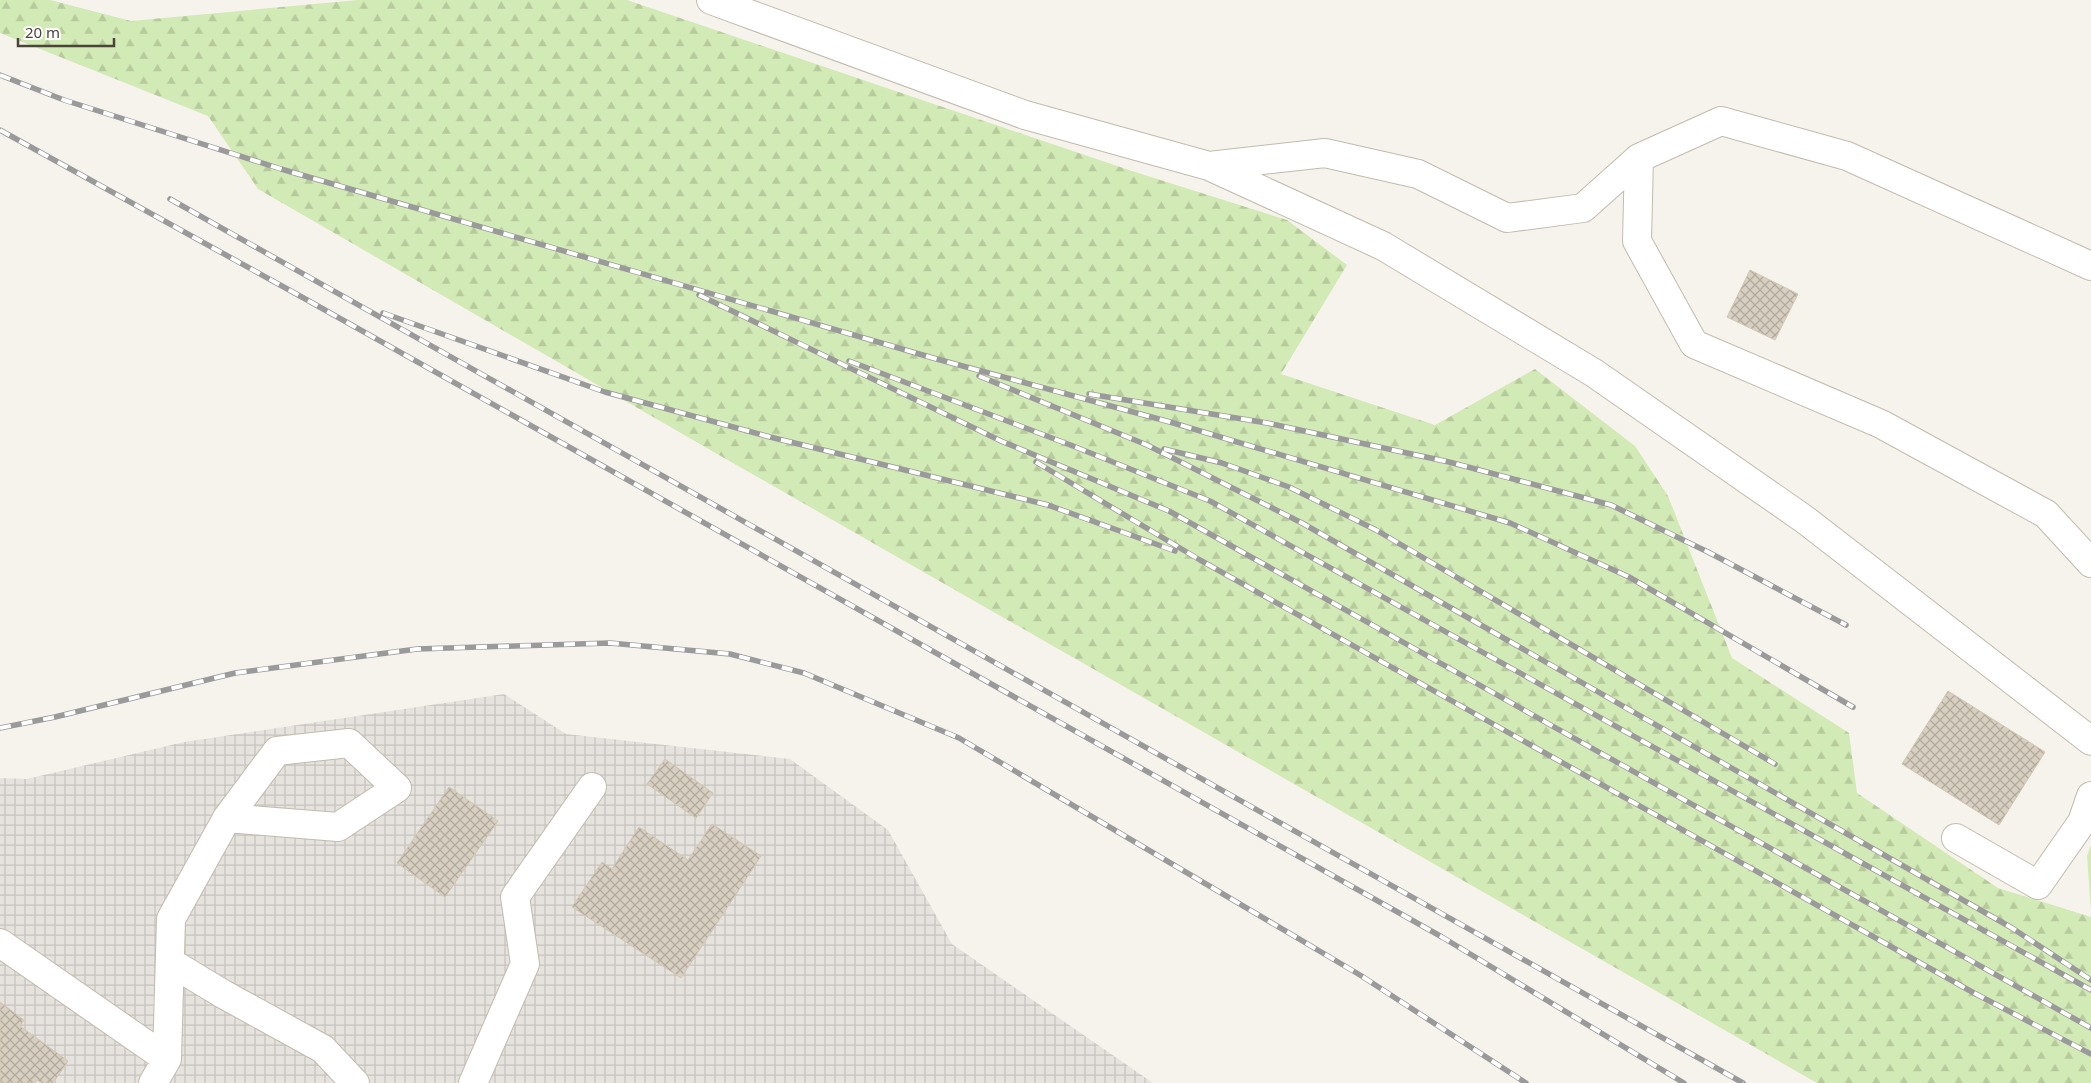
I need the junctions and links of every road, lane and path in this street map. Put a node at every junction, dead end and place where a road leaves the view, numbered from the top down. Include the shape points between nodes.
1 (711, 0) edge
2 (1639, 158) junction
3 (1209, 166) junction
4 (2091, 266) edge
5 (2091, 563) edge
6 (2091, 741) edge
7 (592, 787) dead end
8 (2091, 796) edge
9 (227, 818) junction
10 (1956, 838) dead end
11 (0, 943) edge
12 (170, 962) junction
13 (167, 1058) junction
14 (152, 1083) edge
15 (355, 1083) edge
16 (473, 1083) edge

1 - 3 lane via 1025,115
2 - 3 lane via 1582,208 1507,218 1418,174 1325,153
2 - 4 lane via 1721,122 1847,156
2 - 5 lane via 1637,241 1694,344 1881,424 2046,514
3 - 6 lane via 1383,246 1594,373 1804,520
7 - 16 lane via 515,897 525,964
8 - 10 lane via 2082,822 2038,885
9 - 9 lane via 277,751 349,743 397,788 338,827
9 - 12 lane via 171,919
11 - 13 lane
12 - 13 lane
12 - 15 lane via 323,1049
13 - 14 lane

